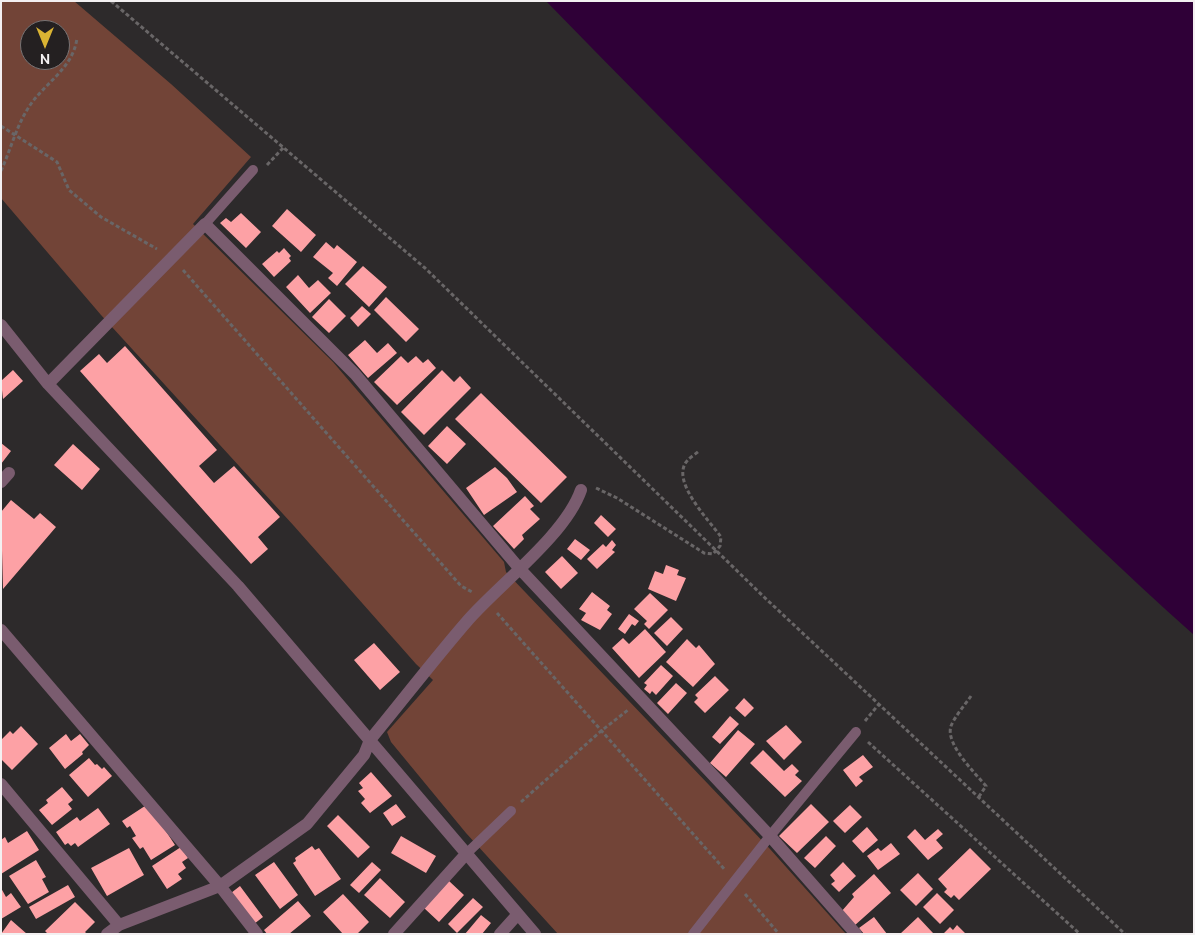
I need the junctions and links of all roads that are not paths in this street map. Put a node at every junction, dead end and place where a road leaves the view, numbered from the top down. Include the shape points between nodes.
1 (253, 170) dead end
2 (204, 224) junction
3 (1, 325) edge
4 (48, 384) junction
5 (581, 490) road end
6 (519, 568) junction
7 (1, 630) edge
8 (856, 732) road end
9 (370, 740) junction
10 (1, 784) edge
11 (511, 811) road end
12 (770, 836) junction
13 (466, 854) junction
14 (220, 886) junction
15 (518, 914) junction
16 (119, 926) junction
17 (107, 934) edge
18 (256, 934) edge
19 (394, 934) edge
20 (500, 934) edge
21 (535, 934) edge
22 (693, 934) edge
23 (856, 934) edge

1 - 2 lane
2 - 4 street
2 - 6 street via 355,374
3 - 4 street
4 - 9 street via 238,586
5 - 6 street via 564,522
6 - 9 street via 470,618
6 - 12 street
7 - 14 street
8 - 12 lane
9 - 13 street
9 - 14 street via 364,755 307,824
10 - 16 street
11 - 13 lane
12 - 22 lane
12 - 23 street
13 - 15 street
13 - 19 street
14 - 16 street
14 - 18 street
15 - 20 street
15 - 21 street
16 - 17 street

